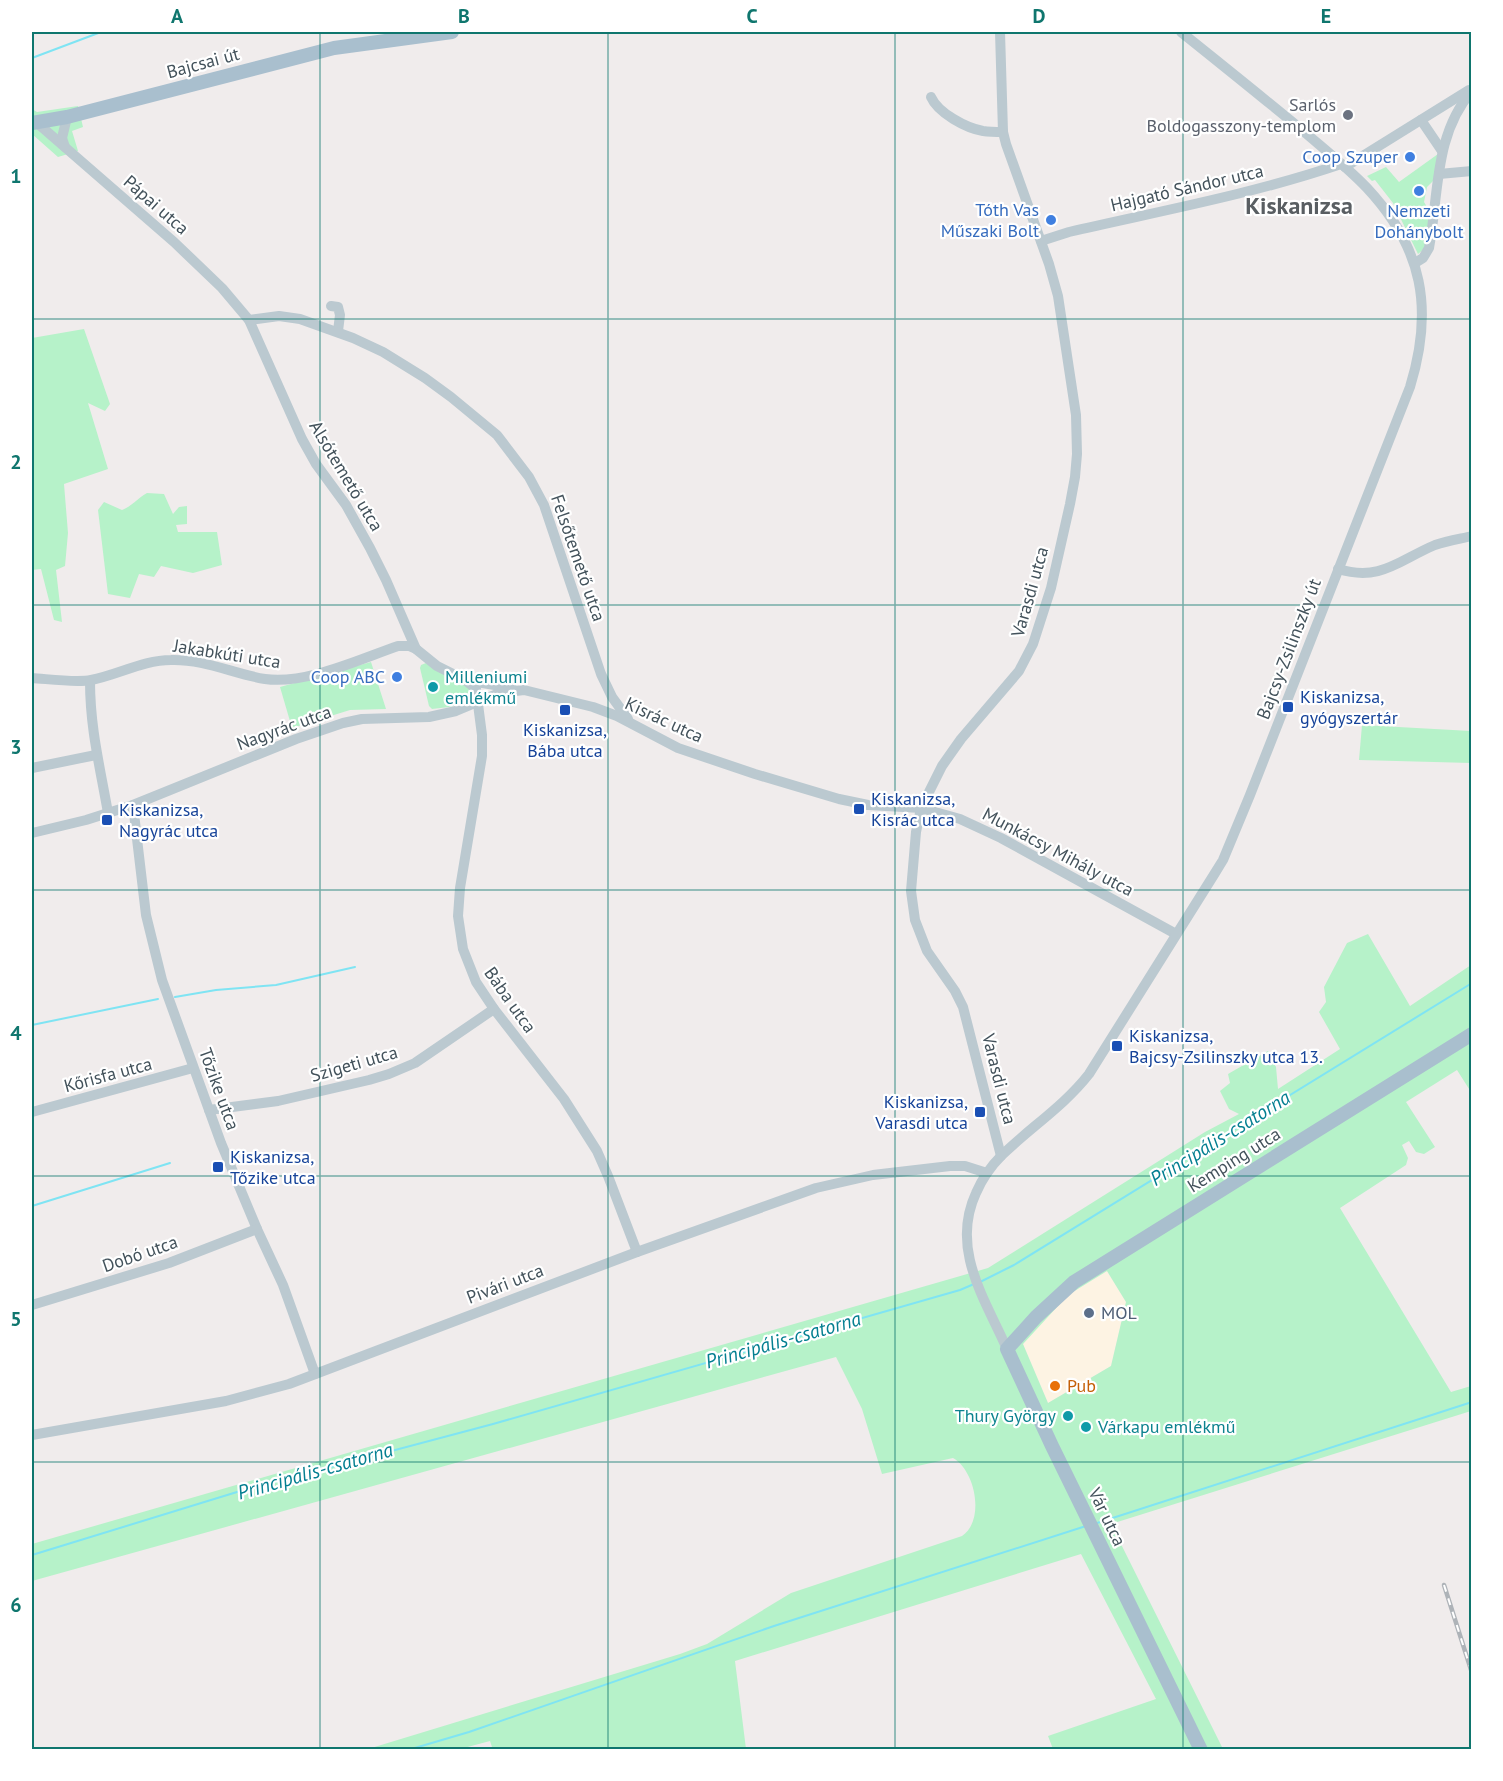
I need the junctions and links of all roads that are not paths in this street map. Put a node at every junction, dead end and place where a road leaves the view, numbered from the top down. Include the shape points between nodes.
1 (452, 32) edge
2 (1000, 32) edge
3 (1181, 32) edge
4 (1472, 89) edge
5 (931, 97) dead end
6 (67, 117) junction
7 (1421, 120) junction
8 (34, 123) edge
9 (1003, 132) junction
10 (67, 150) junction
11 (1442, 151) junction
12 (1343, 165) junction
13 (1472, 171) edge
14 (1439, 174) junction
15 (1041, 241) junction
16 (1414, 263) junction
17 (331, 306) dead end
18 (249, 320) junction
19 (338, 331) junction
20 (1472, 536) edge
21 (1338, 569) junction
22 (416, 649) junction
23 (32, 678) edge
24 (465, 680) junction
25 (90, 681) junction
26 (524, 690) junction
27 (478, 703) junction
28 (632, 724) junction
29 (96, 755) junction
30 (32, 768) edge
31 (133, 804) junction
32 (921, 808) junction
33 (108, 813) junction
34 (32, 833) edge
35 (1176, 934) junction
36 (494, 1009) junction
37 (1472, 1034) edge
38 (193, 1068) junction
39 (208, 1110) junction
40 (32, 1112) edge
41 (1001, 1156) junction
42 (987, 1173) junction
43 (257, 1229) junction
44 (637, 1252) junction
45 (984, 1298) joint
46 (32, 1305) edge
47 (1007, 1349) junction
48 (315, 1374) junction
49 (32, 1435) edge
50 (1202, 1749) edge

1 - 6 main road, Bajcsai út via 334,48
2 - 9 street, Varasdi utca
3 - 12 street, Bajcsy-Zsilinszky út
4 - 7 street, Hajgató Sándor utca
4 - 11 street via 1452,118
5 - 9 street via 938,108 971,127
6 - 8 main road, Bajcsai út
6 - 10 street via 62,138
7 - 11 street
7 - 12 street, Hajgató Sándor utca
8 - 10 street, Pápai utca
9 - 15 street, Varasdi utca
10 - 18 street, Pápai utca via 174,242
11 - 14 street
12 - 15 street, Hajgató Sándor utca
12 - 16 street, Bajcsy-Zsilinszky út via 1389,215
13 - 14 street
14 - 16 street via 1429,248
15 - 32 street, Varasdi utca via 1058,296 1076,415 1077,454 1070,504 1051,588 1028,656 956,746
16 - 21 street, Bajcsy-Zsilinszky út via 1423,306 1417,364
17 - 19 street via 338,307
18 - 19 street, Felsőtemető utca via 289,317
18 - 22 street, Alsótemető utca via 302,439 370,548
19 - 28 street, Felsőtemető utca via 425,378 497,435 520,464 544,505 600,674
20 - 21 street via 1437,545 1381,572 1363,574
21 - 35 street, Bajcsy-Zsilinszky út via 1222,860
22 - 24 street via 446,672
22 - 25 street, Jakabkúti utca via 398,646 292,679 264,679 198,662 172,660
23 - 25 street, Jakabkúti utca
24 - 26 street
24 - 27 street via 476,689
25 - 29 street
26 - 27 street, Kisrác utca via 499,693
26 - 28 street, Kisrác utca via 593,706
27 - 31 street, Nagyrác utca via 429,717 343,723
27 - 36 street, Bába utca via 482,756 458,915 466,960
28 - 32 street, Kisrác utca via 678,747 839,799
29 - 30 street
29 - 33 street
31 - 33 street, Nagyrác utca
31 - 38 street, Tőzike utca via 152,942
32 - 35 street, Munkácsy Mihály utca via 1001,838
32 - 41 street, Varasdi utca via 912,870 915,920 927,951 963,1007
33 - 34 street, Nagyrác utca
35 - 41 street, Bajcsy-Zsilinszky út via 1084,1081
36 - 39 street, Szigeti utca via 415,1063 389,1074 271,1102
36 - 44 street, Bába utca via 564,1099 597,1151
37 - 47 main road, Kemping utca via 1074,1282
38 - 39 street, Tőzike utca
38 - 40 street, Kőrisfa utca
39 - 43 street, Tőzike utca
41 - 42 street, Bajcsy-Zsilinszky út
42 - 44 street, Pivári utca via 950,1166 852,1179 780,1200
42 - 45 street, Bajcsy-Zsilinszky út via 967,1219 966,1243
43 - 46 street, Dobó utca via 169,1263
43 - 48 street, Tőzike utca via 283,1285
44 - 48 street, Pivári utca
45 - 47 street, Vár utca
47 - 50 main road, Vár utca
48 - 49 street, Pivári utca via 226,1401

